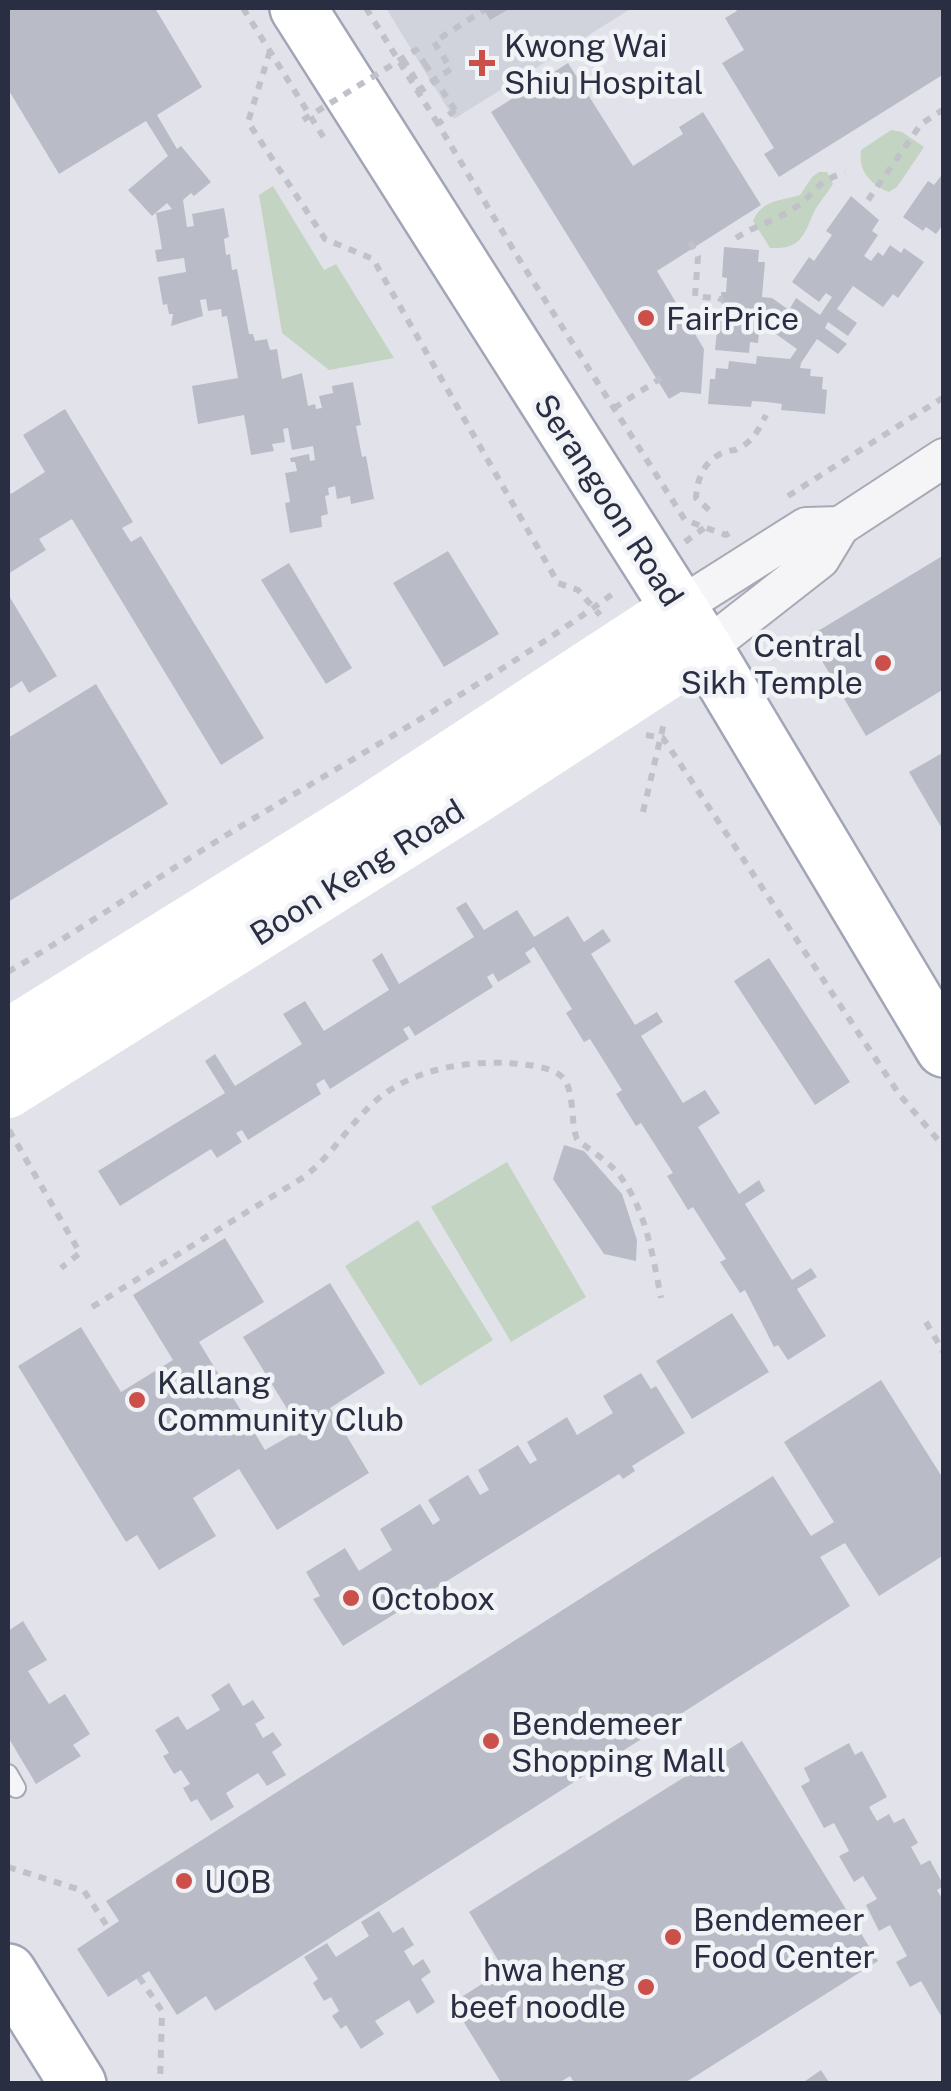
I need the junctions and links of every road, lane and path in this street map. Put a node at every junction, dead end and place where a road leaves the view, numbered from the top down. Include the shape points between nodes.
1 (244, 8) edge
2 (366, 8) edge
3 (481, 10) edge
4 (284, 29) edge
5 (403, 59) junction
6 (435, 79) junction
7 (416, 91) junction
8 (944, 109) edge
9 (303, 120) dead end
10 (438, 124) junction
11 (324, 138) dead end
12 (845, 174) dead end
13 (868, 200) dead end
14 (736, 238) dead end
15 (690, 242) dead end
16 (720, 302) dead end
17 (664, 377) dead end
18 (944, 397) edge
19 (614, 408) junction
20 (766, 414) dead end
21 (944, 458) edge
22 (776, 504) dead end
23 (708, 510) dead end
24 (743, 525) dead end
25 (691, 628) junction
26 (663, 738) junction
27 (634, 739) dead end
28 (644, 812) dead end
29 (8, 972) edge
30 (8, 1035) edge
31 (944, 1050) edge
32 (8, 1092) edge
33 (8, 1129) edge
34 (944, 1148) edge
35 (61, 1268) dead end
36 (661, 1298) dead end
37 (92, 1307) dead end
38 (926, 1322) dead end
39 (944, 1353) edge
40 (8, 1868) edge
41 (108, 1928) dead end
42 (8, 1972) edge
43 (139, 1977) dead end
44 (78, 2084) edge
45 (160, 2084) edge

1 - 4 path
2 - 7 path
3 - 6 path via 434,42 451,69
4 - 11 path
4 - 25 main road, Serangoon Road
4 - 29 path via 248,122 325,239 373,259 558,583 578,590 595,607
5 - 6 path, bridge via 416,50
5 - 9 path, bridge
5 - 10 path, bridge via 422,90 436,81 455,110
6 - 7 path
7 - 10 path
8 - 13 path via 922,124
10 - 19 path
12 - 14 path via 822,180 792,211
15 - 16 path via 698,256 695,296
17 - 19 path
18 - 22 path
19 - 24 path via 685,520 726,536
20 - 23 path via 752,440 707,464 696,498
21 - 25 street via 840,526 806,527
25 - 30 main road, Boon Keng Road via 363,814
25 - 31 main road, Serangoon Road
25 - 32 main road, Boon Keng Road via 474,799
26 - 27 path
26 - 28 path
26 - 34 path via 899,1094
33 - 35 path via 80,1252
36 - 37 path via 632,1195 577,1138 565,1080 521,1064 481,1062 405,1081 373,1103 304,1178
38 - 39 path
40 - 41 path via 84,1891
42 - 44 main road
43 - 45 path via 162,2011

